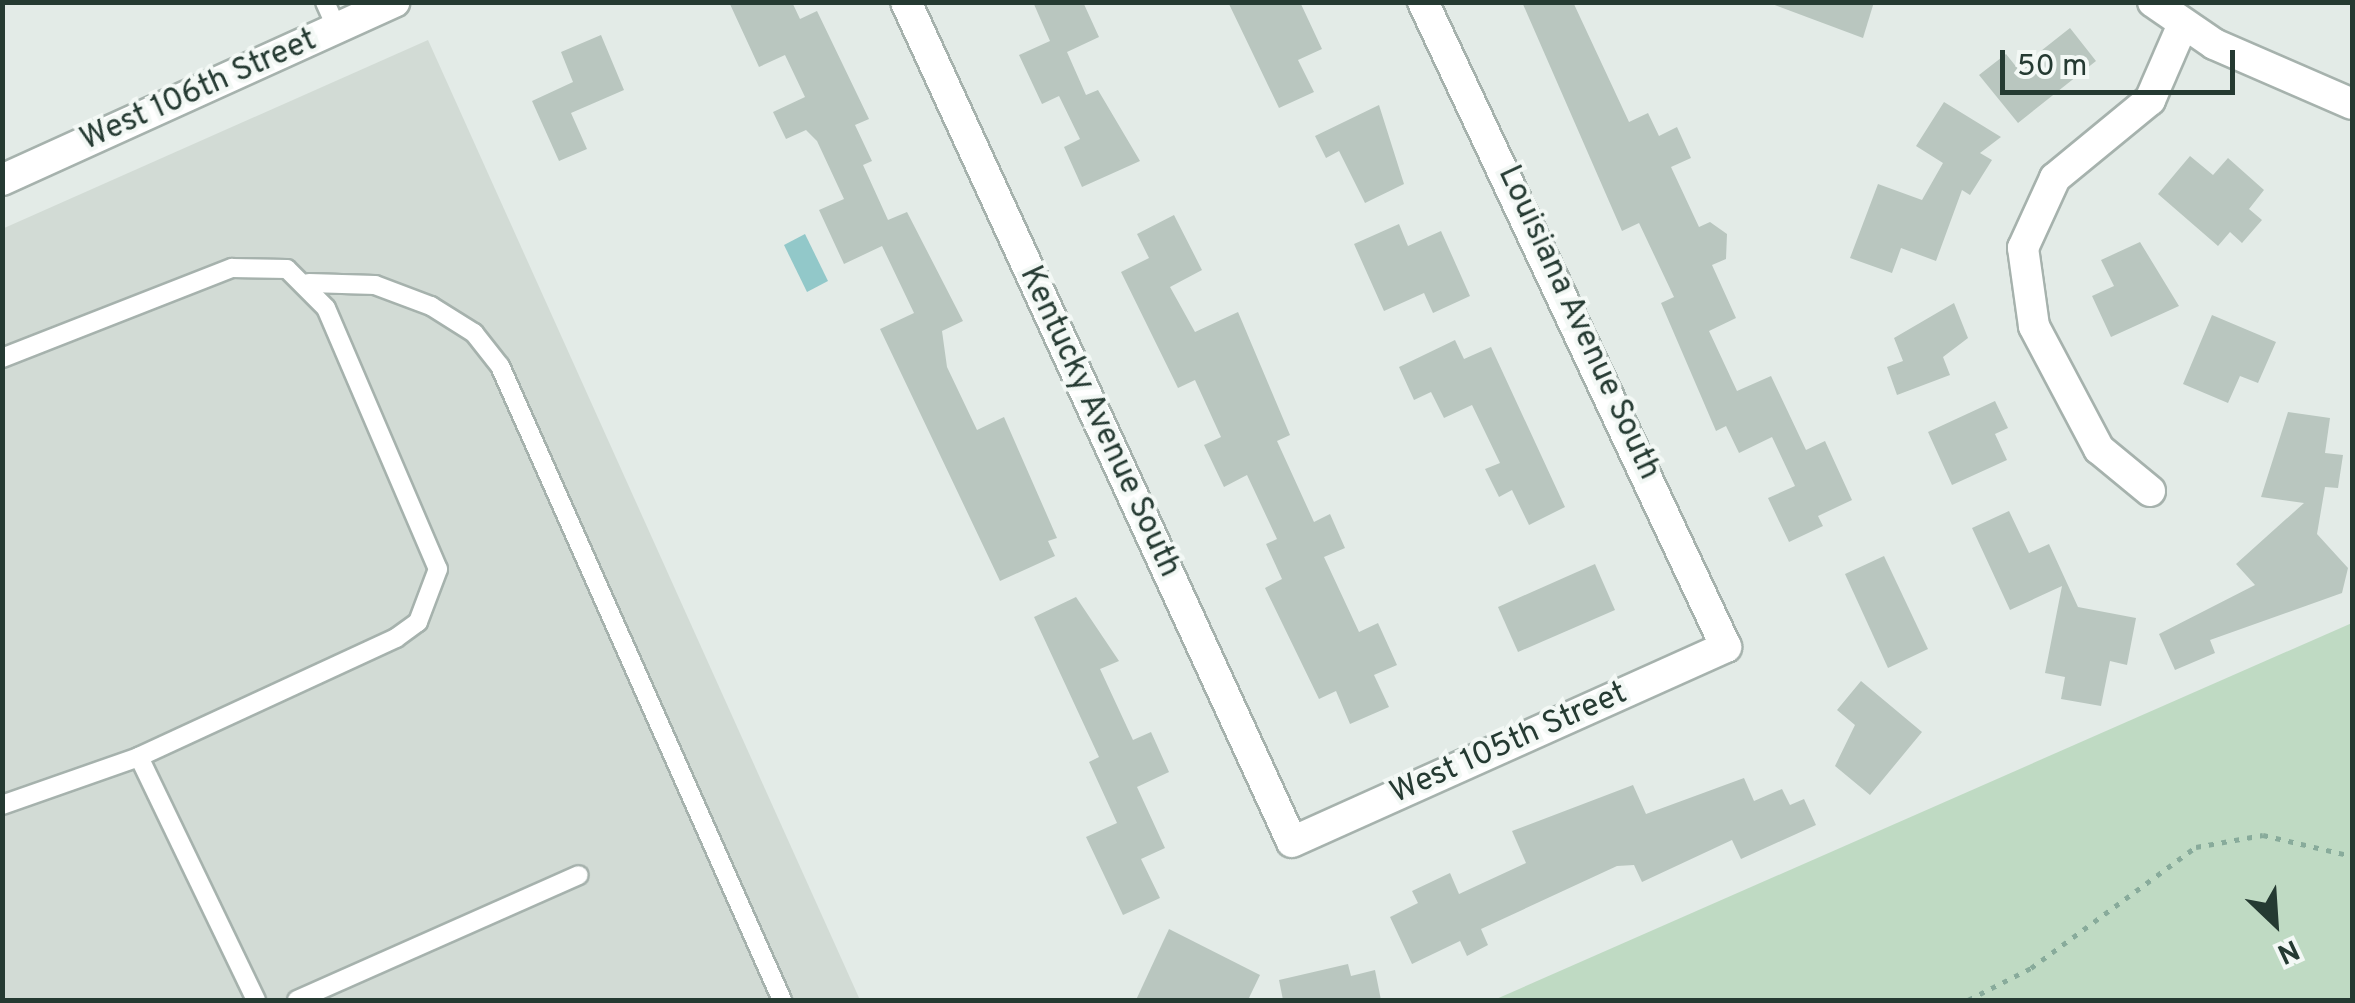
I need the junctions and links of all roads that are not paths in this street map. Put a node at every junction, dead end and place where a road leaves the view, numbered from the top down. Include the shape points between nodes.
1 (396, 2) edge
2 (906, 2) edge
3 (1424, 2) edge
4 (2153, 2) edge
5 (331, 16) edge
6 (2183, 24) junction
7 (2352, 104) edge
8 (2, 180) edge
9 (309, 284) junction
10 (2, 358) edge
11 (2150, 491) dead end
12 (1726, 647) joint
13 (139, 757) junction
14 (2, 805) edge
15 (1292, 842) joint
16 (579, 875) dead end
17 (256, 1000) edge
18 (297, 1000) edge
19 (783, 1000) edge

1 - 5 street, West 106th Street
2 - 15 street, Kentucky Avenue South
3 - 12 street, Louisiana Avenue South
4 - 6 street
5 - 8 street, West 106th Street
6 - 7 street via 2296,85
6 - 11 street via 2150,100 2055,178 2022,248 2022,287 2043,344 2100,448
9 - 10 lane via 264,262 232,268
9 - 13 lane via 432,542 433,596 396,638
9 - 19 lane via 375,285 431,306 474,333 500,366
12 - 15 street, West 105th Street
13 - 14 lane
13 - 17 lane
16 - 18 lane

